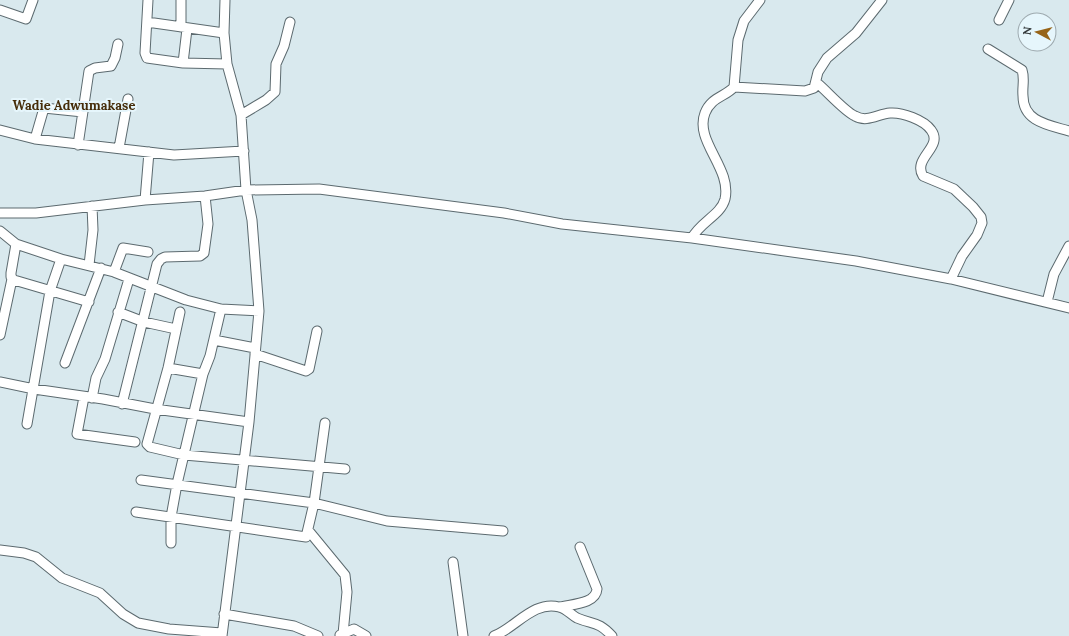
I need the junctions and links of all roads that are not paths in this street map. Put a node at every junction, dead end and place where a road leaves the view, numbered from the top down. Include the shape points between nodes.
1 (33, 0) edge
2 (148, 0) edge
3 (182, 0) edge
4 (225, 0) edge
5 (760, 0) edge
6 (882, 0) edge
7 (1009, 0) edge
8 (0, 10) edge
9 (999, 20) dead end
10 (147, 22) junction
11 (290, 22) dead end
12 (184, 28) junction
13 (224, 33) junction
14 (118, 44) dead end
15 (988, 49) dead end
16 (184, 63) junction
17 (227, 64) junction
18 (816, 82) junction
19 (734, 87) junction
20 (128, 99) dead end
21 (83, 112) junction
22 (241, 115) junction
23 (1069, 131) edge
24 (1, 133) edge
25 (35, 139) junction
26 (78, 145) junction
27 (119, 148) junction
28 (244, 151) junction
29 (149, 152) junction
30 (246, 190) junction
31 (206, 196) junction
32 (145, 200) junction
33 (92, 206) junction
34 (0, 213) edge
35 (0, 231) edge
36 (692, 238) junction
37 (16, 244) junction
38 (1069, 246) edge
39 (148, 252) dead end
40 (61, 259) junction
41 (89, 265) junction
42 (101, 268) junction
43 (114, 272) junction
44 (12, 279) junction
45 (129, 279) junction
46 (952, 279) junction
47 (153, 286) junction
48 (50, 291) junction
49 (89, 302) junction
50 (1047, 302) junction
51 (1069, 308) edge
52 (221, 309) junction
53 (258, 311) junction
54 (118, 312) junction
55 (180, 312) dead end
56 (144, 322) junction
57 (176, 329) junction
58 (316, 331) dead end
59 (0, 335) edge
60 (214, 340) junction
61 (255, 351) junction
62 (65, 363) dead end
63 (168, 368) junction
64 (203, 374) junction
65 (0, 382) edge
66 (34, 389) junction
67 (88, 398) junction
68 (122, 404) junction
69 (156, 409) junction
70 (194, 414) junction
71 (249, 422) junction
72 (325, 423) dead end
73 (27, 424) dead end
74 (135, 442) dead end
75 (184, 455) junction
76 (244, 459) junction
77 (319, 466) junction
78 (345, 469) dead end
79 (141, 480) dead end
80 (177, 484) junction
81 (239, 494) junction
82 (314, 503) junction
83 (136, 512) dead end
84 (171, 517) junction
85 (236, 525) junction
86 (308, 530) junction
87 (504, 531) dead end
88 (171, 543) dead end
89 (580, 547) dead end
90 (0, 550) edge
91 (453, 562) dead end
92 (560, 607) junction
93 (224, 614) junction
94 (222, 634) edge
95 (341, 635) edge
96 (318, 636) edge
97 (366, 636) edge
98 (463, 636) edge
99 (494, 636) edge
100 (612, 636) edge

1 - 8 street via 26,19
2 - 10 street
3 - 12 street
4 - 13 street
5 - 19 street via 744,21 738,40
6 - 18 street via 856,33 827,58 818,72
7 - 9 street
10 - 12 street
10 - 16 street via 147,58
11 - 22 street via 276,64 275,92
12 - 13 street
12 - 16 street
13 - 17 street
14 - 21 street via 110,66 90,71
15 - 23 street via 1022,70 1022,97 1026,111 1032,118 1040,123
16 - 17 street
17 - 22 street
18 - 19 street via 814,88 806,91
18 - 46 street via 855,116 865,119 891,113 905,115 924,123 931,130 934,142 922,160 921,173 954,189 973,207 982,223 962,256
19 - 36 street via 714,100 705,113 705,137 727,186 719,211 704,222
20 - 27 street
21 - 25 street via 44,108
21 - 26 street
22 - 28 street
24 - 25 street
25 - 26 street
26 - 27 street
27 - 29 street
28 - 29 street via 174,155
28 - 30 street
29 - 32 street
30 - 31 street
30 - 36 street via 320,189 369,194 531,217 562,224
30 - 53 street via 252,220
31 - 32 street
31 - 47 street via 208,224 204,253 200,256 160,259
32 - 33 street
33 - 34 street via 36,213
33 - 41 street via 93,230
35 - 37 street
36 - 46 street via 856,261
37 - 40 street
37 - 44 street
38 - 50 street via 1054,274
39 - 43 street via 123,248
40 - 41 street
40 - 48 street
41 - 42 street
42 - 43 street
42 - 49 street
43 - 45 street
44 - 48 street
44 - 59 street
45 - 47 street
45 - 54 street
46 - 50 street
47 - 52 street via 186,300
47 - 56 street
48 - 49 street
48 - 66 street
49 - 62 street
50 - 51 street
52 - 53 street
52 - 60 street
53 - 61 street
54 - 56 street
54 - 67 street via 105,359
55 - 57 street
56 - 57 street
56 - 68 street
57 - 63 street
58 - 61 street via 309,369 306,371
60 - 61 street
60 - 64 street
61 - 71 street
63 - 64 street
63 - 69 street
64 - 70 street
65 - 66 street
66 - 67 street
66 - 73 street
67 - 68 street
67 - 74 street via 77,434
68 - 69 street
69 - 70 street
69 - 75 street via 147,444 150,447
70 - 71 street
70 - 75 street
71 - 76 street
72 - 77 street
75 - 76 street
75 - 80 street
76 - 77 street
76 - 81 street
77 - 78 street
77 - 82 street
79 - 80 street
80 - 81 street
80 - 84 street
81 - 82 street
81 - 85 street
82 - 86 street
82 - 87 street via 387,521
83 - 84 street
84 - 85 street
84 - 88 street
85 - 86 street via 304,538
85 - 93 street
86 - 95 street via 345,574 347,592
89 - 92 street via 597,589 596,594 586,601
90 - 94 street via 36,557 62,578 100,593 123,614 138,623
91 - 98 street
92 - 99 street via 540,608 516,620
92 - 100 street via 576,617 597,623
93 - 94 street
93 - 96 street via 294,626
95 - 97 street via 354,629

